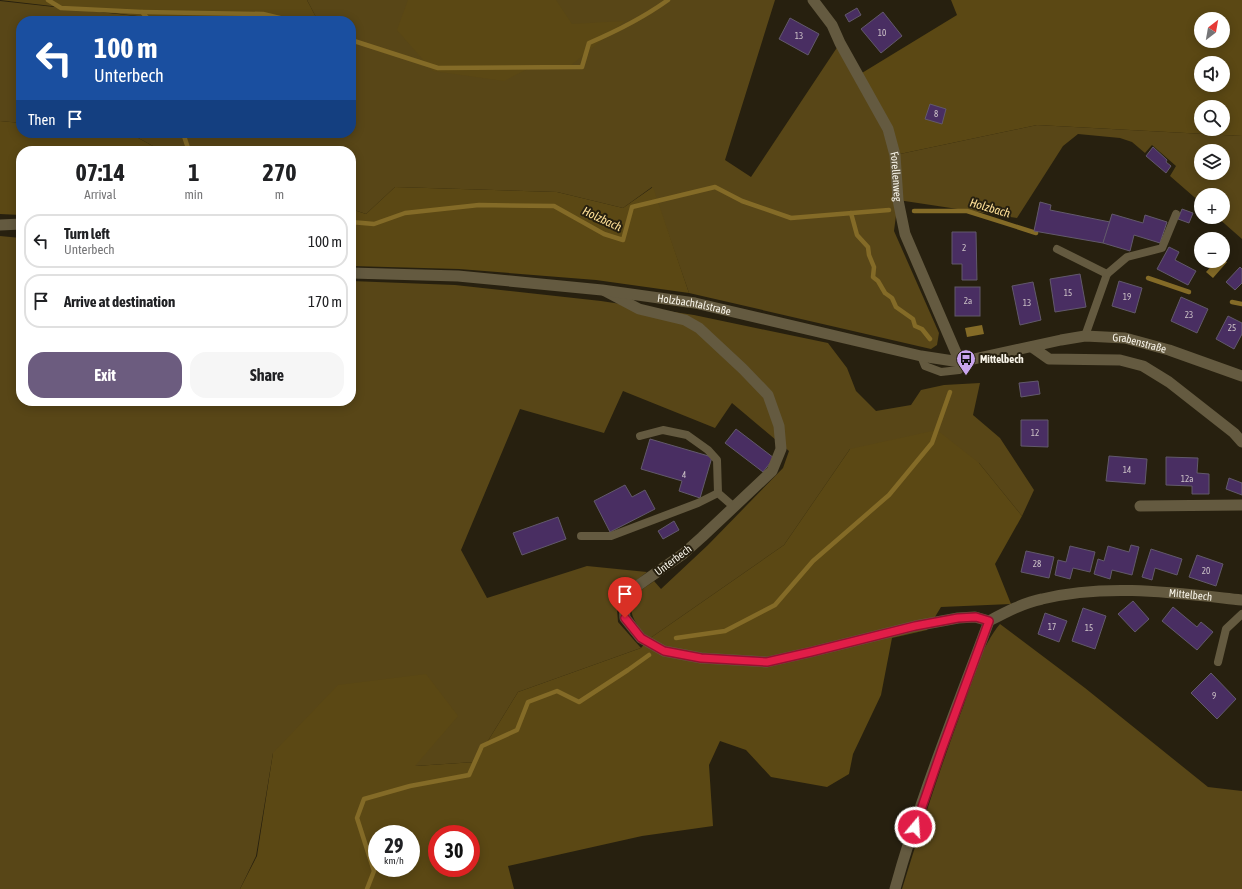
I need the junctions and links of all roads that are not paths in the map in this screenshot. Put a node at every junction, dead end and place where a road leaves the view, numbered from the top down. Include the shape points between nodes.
1 (813, 0) edge
2 (1176, 214) dead end
3 (16, 224) edge
4 (0, 225) edge
5 (1056, 249) dead end
6 (356, 273) edge
7 (1107, 274) junction
8 (602, 290) junction
9 (1085, 336) junction
10 (1032, 347) junction
11 (960, 362) junction
12 (1242, 376) edge
13 (640, 436) dead end
14 (1242, 442) edge
15 (718, 494) junction
16 (1242, 505) edge
17 (1140, 506) dead end
18 (734, 507) junction
19 (581, 536) dead end
20 (1242, 600) edge
21 (1242, 614) edge
22 (994, 618) junction
23 (1218, 662) dead end
24 (895, 889) edge

1 - 11 street, Forellenweg via 832,25 843,50 888,129 895,155 898,200 905,234
2 - 7 lane via 1162,248 1127,257
3 - 4 street
5 - 7 lane
6 - 8 street, Holzbachtalstraße via 458,276
7 - 9 lane
8 - 11 street, Holzbachtalstraße via 695,303 922,356
8 - 18 street, Unterbech via 639,310 685,320 699,328 768,395 779,426 781,449 772,471
9 - 10 street, Grabenstraße
9 - 12 street, Grabenstraße via 1125,338 1169,350
10 - 11 street, Holzbachtalstraße
10 - 14 street via 1050,359 1120,360 1143,366 1169,382
13 - 15 lane via 663,430 687,435 708,450 717,460
15 - 18 lane
15 - 19 lane via 611,536
16 - 17 street
18 - 22 street, Unterbech via 683,554 630,591 624,603 625,618 641,638 664,651 701,658 767,662 915,626 958,618
20 - 22 street, Mittelbech via 1170,592 1093,590 1042,599
21 - 23 lane via 1226,629
22 - 24 street via 919,814

